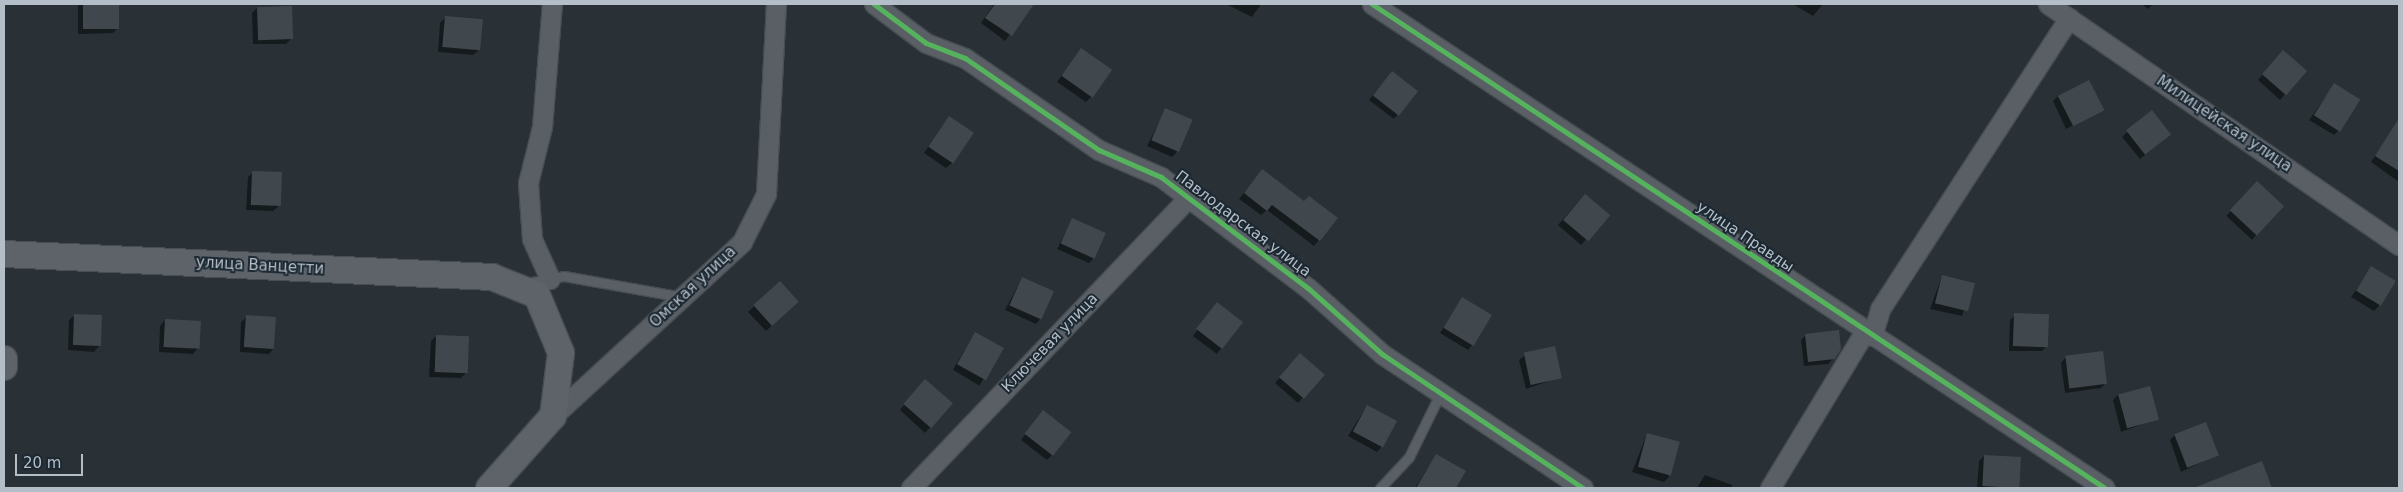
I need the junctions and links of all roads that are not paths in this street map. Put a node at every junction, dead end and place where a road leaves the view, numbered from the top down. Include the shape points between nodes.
1 (552, 4) edge
2 (776, 4) edge
3 (874, 4) edge
4 (1372, 4) edge
5 (2048, 4) edge
6 (2069, 18) junction
7 (1188, 197) junction
8 (2399, 245) edge
9 (4, 254) edge
10 (550, 279) junction
11 (515, 286) junction
12 (682, 297) junction
13 (1868, 334) junction
14 (4, 359) edge
15 (4, 367) edge
16 (1440, 394) junction
17 (554, 416) junction
18 (489, 488) edge
19 (911, 488) edge
20 (1380, 488) edge
21 (1583, 488) edge
22 (1770, 488) edge
23 (2105, 488) edge

1 - 10 street via 542,127 528,183 532,239
2 - 12 street, Омская улица via 766,194 742,242
3 - 7 street, Павлодарская улица via 926,43 965,58 1099,150 1161,177
4 - 13 street, улица Правды
5 - 6 street, Милицейская улица
6 - 8 street, Милицейская улица
6 - 13 street via 1880,309
7 - 16 street, Павлодарская улица via 1308,288 1382,354
7 - 19 street, Ключевая улица
9 - 11 street, улица Ванцетти via 492,277
10 - 11 lane
10 - 12 lane via 573,278
11 - 17 street via 537,295 561,353
12 - 17 street, Омская улица
13 - 22 street
13 - 23 street, улица Правды
14 - 15 street
16 - 20 lane via 1409,457
16 - 21 street, Павлодарская улица
17 - 18 street, Омская улица

